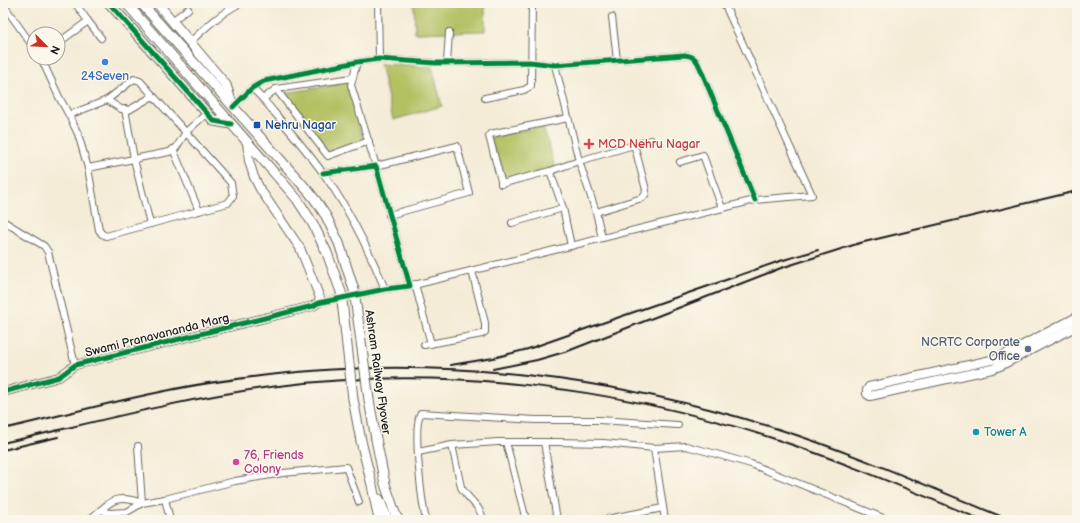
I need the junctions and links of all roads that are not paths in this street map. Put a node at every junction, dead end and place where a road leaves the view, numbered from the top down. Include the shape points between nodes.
1 (84, 3) edge
2 (109, 3) edge
3 (126, 3) edge
4 (141, 3) edge
5 (157, 3) edge
6 (240, 3) edge
7 (378, 3) edge
8 (532, 3) edge
9 (724, 3) edge
10 (3, 4) edge
11 (77, 6) edge
12 (188, 10) dead end
13 (612, 18) dead end
14 (88, 21) junction
15 (172, 21) junction
16 (449, 32) dead end
17 (26, 37) edge
18 (66, 37) edge
19 (101, 38) dead end
20 (190, 42) junction
21 (379, 59) junction
22 (617, 60) junction
23 (357, 62) junction
24 (530, 62) junction
25 (447, 63) junction
26 (555, 65) junction
27 (44, 66) edge
28 (352, 78) junction
29 (252, 88) junction
30 (276, 89) junction
31 (152, 96) junction
32 (485, 98) dead end
33 (263, 99) junction
34 (107, 100) junction
35 (233, 107) junction
36 (125, 110) junction
37 (69, 114) junction
38 (207, 114) junction
39 (568, 118) junction
40 (231, 124) junction
41 (186, 132) junction
42 (651, 140) dead end
43 (369, 141) junction
44 (247, 142) junction
45 (634, 144) junction
46 (173, 149) junction
47 (134, 159) junction
48 (579, 161) junction
49 (680, 162) dead end
50 (376, 166) junction
51 (88, 168) junction
52 (550, 171) junction
53 (323, 173) junction
54 (755, 200) junction
55 (563, 208) junction
56 (722, 208) junction
57 (199, 211) junction
58 (596, 212) junction
59 (389, 215) junction
60 (3, 221) edge
61 (512, 223) dead end
62 (150, 224) junction
63 (602, 238) junction
64 (572, 246) junction
65 (472, 271) junction
66 (412, 285) junction
67 (385, 289) junction
68 (318, 303) junction
69 (1077, 317) edge
70 (1077, 326) edge
71 (431, 344) junction
72 (424, 345) dead end
73 (75, 365) junction
74 (3, 392) edge
75 (678, 425) dead end
76 (506, 442) junction
77 (544, 442) junction
78 (452, 445) junction
79 (138, 446) dead end
80 (654, 448) junction
81 (418, 452) junction
82 (372, 485) junction
83 (165, 499) junction
84 (359, 502) dead end
85 (142, 503) junction
86 (663, 508) junction
87 (101, 510) junction
88 (126, 512) junction
89 (89, 520) edge
90 (126, 520) edge
91 (170, 520) edge
92 (379, 520) edge
93 (397, 520) edge
94 (426, 520) edge
95 (483, 520) edge
96 (526, 520) edge
97 (557, 520) edge
98 (602, 520) edge
99 (665, 520) edge
100 (888, 520) edge
101 (916, 520) edge
102 (921, 520) edge

1 - 11 street
2 - 38 main road
3 - 40 main road
4 - 35 main road, Ashram Railway Flyover
5 - 15 main road
6 - 20 street via 203,29
7 - 21 street
8 - 24 street
9 - 54 street via 812,196
10 - 17 street
11 - 14 street
12 - 15 street
13 - 22 street
14 - 18 street
14 - 19 street
15 - 20 main road
16 - 25 street
20 - 35 main road via 226,85
21 - 23 street
21 - 25 street
22 - 26 street
22 - 54 street via 684,55 691,56 697,61
23 - 28 street
23 - 29 street via 264,81
24 - 25 street
24 - 26 street
24 - 32 street via 531,86 524,90
26 - 39 street
27 - 37 street
28 - 30 street
28 - 43 street via 351,85
29 - 33 street
29 - 35 street
30 - 33 street
30 - 43 street via 328,156
31 - 34 street via 140,81 134,79
31 - 36 street via 132,109
31 - 41 street
33 - 53 street
34 - 36 street
34 - 37 street
35 - 93 main road, Ashram Railway Flyover, bridge via 309,192 326,216 339,243 354,290 376,439 385,484
36 - 47 street
37 - 51 street
38 - 40 main road via 214,121
38 - 41 street
39 - 48 street
39 - 52 street via 489,136 501,184
40 - 44 main road
41 - 46 street
41 - 57 street via 232,183 233,196 228,203
42 - 45 street
43 - 50 street
44 - 68 street via 254,177 300,248 320,298
44 - 82 main road, bridge via 297,199 327,253 341,292 353,399
45 - 48 street
45 - 58 street via 646,190 645,195
46 - 47 street
46 - 57 street
47 - 51 street
47 - 62 street
48 - 52 street
48 - 58 street
49 - 56 street via 703,155
50 - 53 street
50 - 59 street
50 - 59 street via 457,146 459,152 469,193
51 - 62 street via 99,230 102,234 106,236
52 - 55 street
53 - 67 street via 360,232
54 - 56 street
55 - 61 street
55 - 64 street
56 - 63 street
57 - 62 street
58 - 63 street
59 - 66 street
60 - 73 street via 44,246 48,252
63 - 64 street
64 - 65 street
65 - 66 street
65 - 71 street via 485,332
66 - 67 street
66 - 71 street
67 - 68 street
68 - 73 street, Swami Pranavananda Marg
69 - 70 street via 996,359 869,387 867,394 870,396 992,369
71 - 72 street
73 - 74 street, Swami Pranavananda Marg via 59,377
75 - 81 street via 599,420 535,420 424,412 418,418
76 - 77 street
76 - 78 street
76 - 96 street
77 - 80 street via 604,443
77 - 97 street
78 - 81 street
78 - 95 street via 461,487 480,510
79 - 85 street
80 - 86 street
80 - 100 street via 686,446 751,464
81 - 94 street
82 - 92 main road
82 - 93 main road
83 - 84 street via 235,480 346,467
83 - 85 street
83 - 91 street
85 - 87 street via 132,499 117,499
85 - 88 street
86 - 98 street
86 - 99 street
87 - 88 street via 109,513
87 - 89 street
88 - 90 street
101 - 102 street

